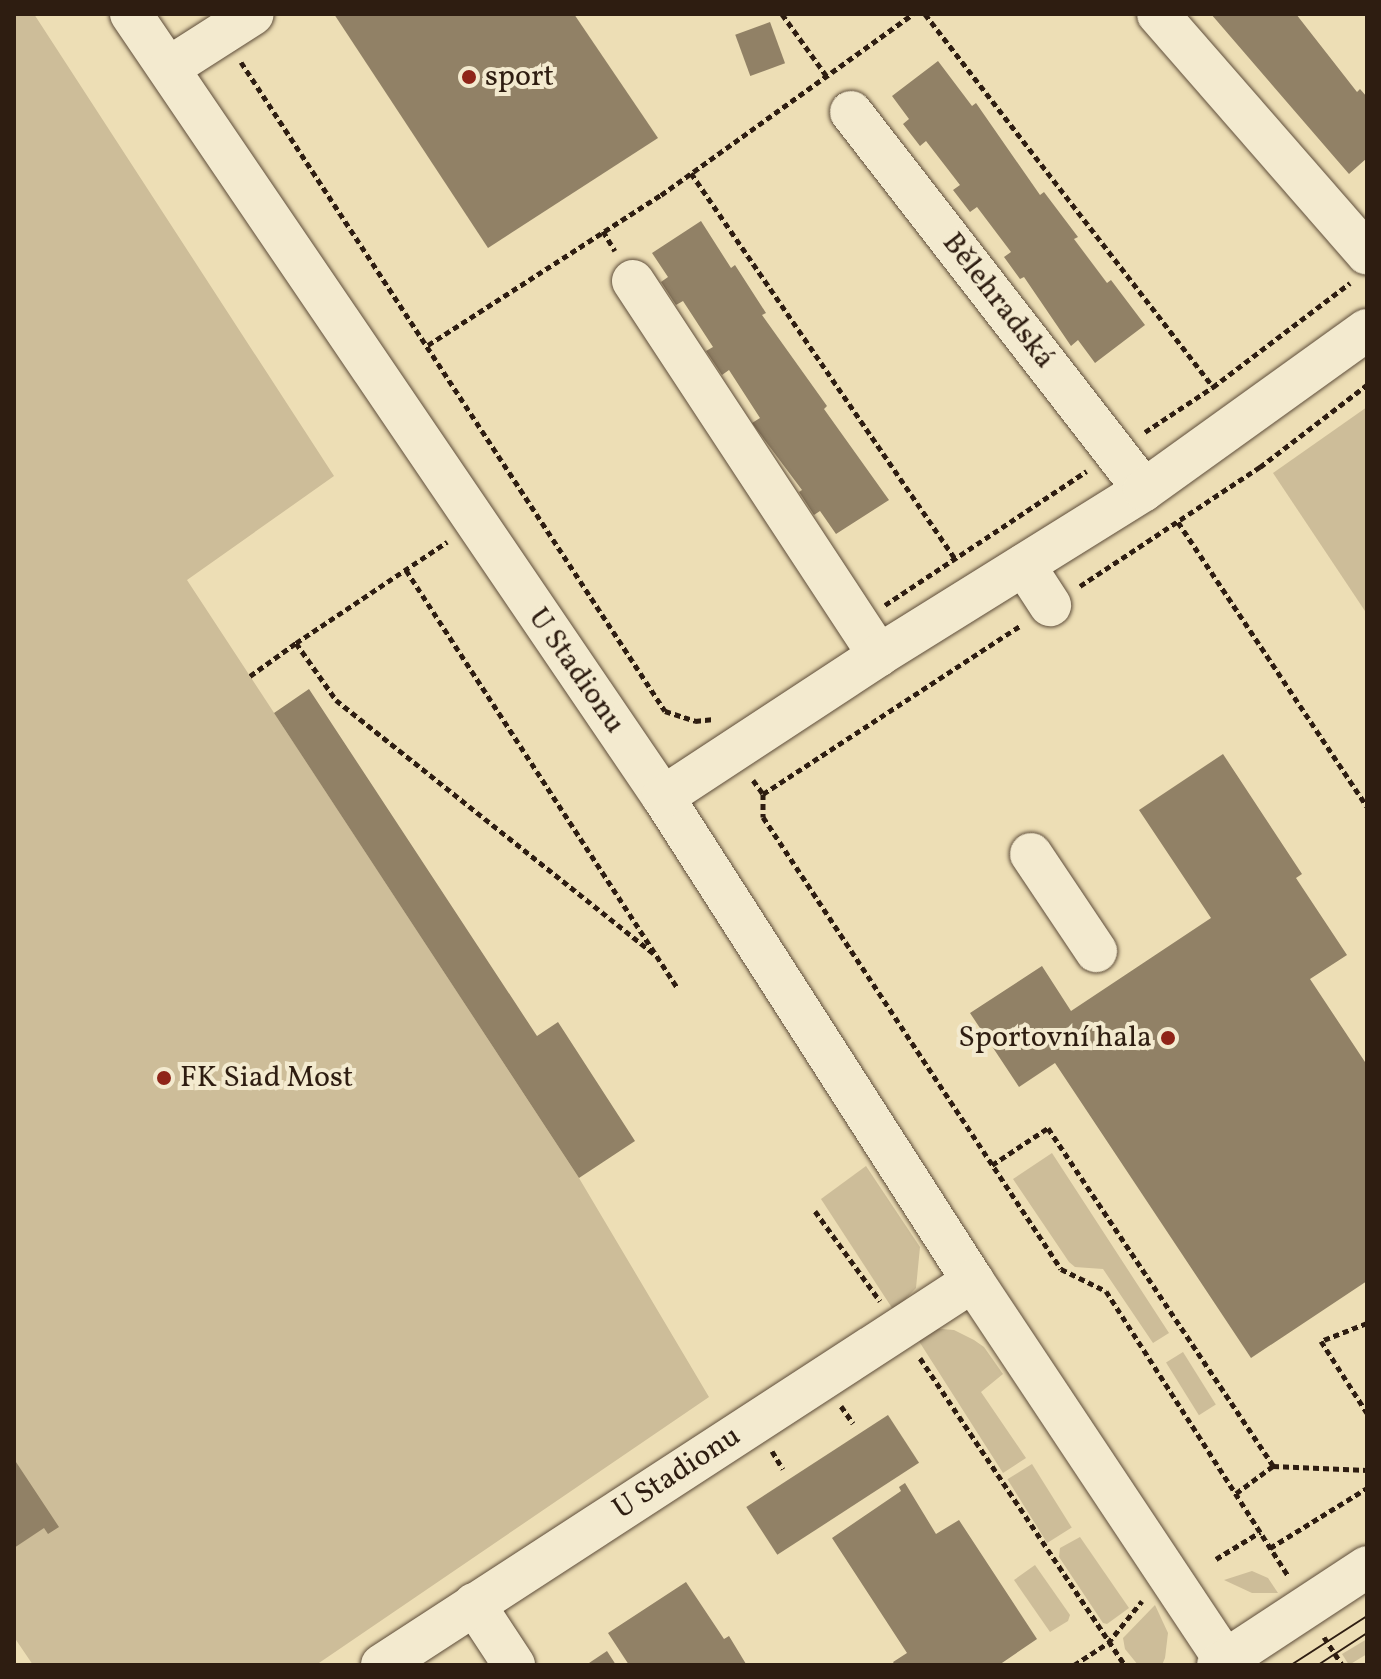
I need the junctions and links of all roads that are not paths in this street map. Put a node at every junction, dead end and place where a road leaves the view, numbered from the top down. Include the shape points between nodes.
1 (131, 14) edge
2 (1158, 14) edge
3 (238, 24) edge
4 (170, 67) junction
5 (851, 112) dead end
6 (1362, 266) edge
7 (633, 281) dead end
8 (1367, 330) edge
9 (1144, 490) junction
10 (1024, 565) junction
11 (1050, 605) dead end
12 (869, 639) junction
13 (663, 797) junction
14 (1031, 854) dead end
15 (1096, 951) dead end
16 (973, 1281) junction
17 (1367, 1567) edge
18 (474, 1604) junction
19 (1224, 1664) edge
20 (382, 1665) edge
21 (514, 1665) edge

1 - 4 street, U Stadionu
2 - 6 street
3 - 4 street
4 - 13 street, U Stadionu
5 - 9 street, Bělehradská
7 - 12 street
8 - 9 street
9 - 10 street
10 - 11 street
10 - 12 street
12 - 13 street
13 - 16 street, U Stadionu
14 - 15 street
16 - 18 street, U Stadionu
16 - 19 street, U Stadionu
17 - 19 street
18 - 20 street, U Stadionu
18 - 21 street

